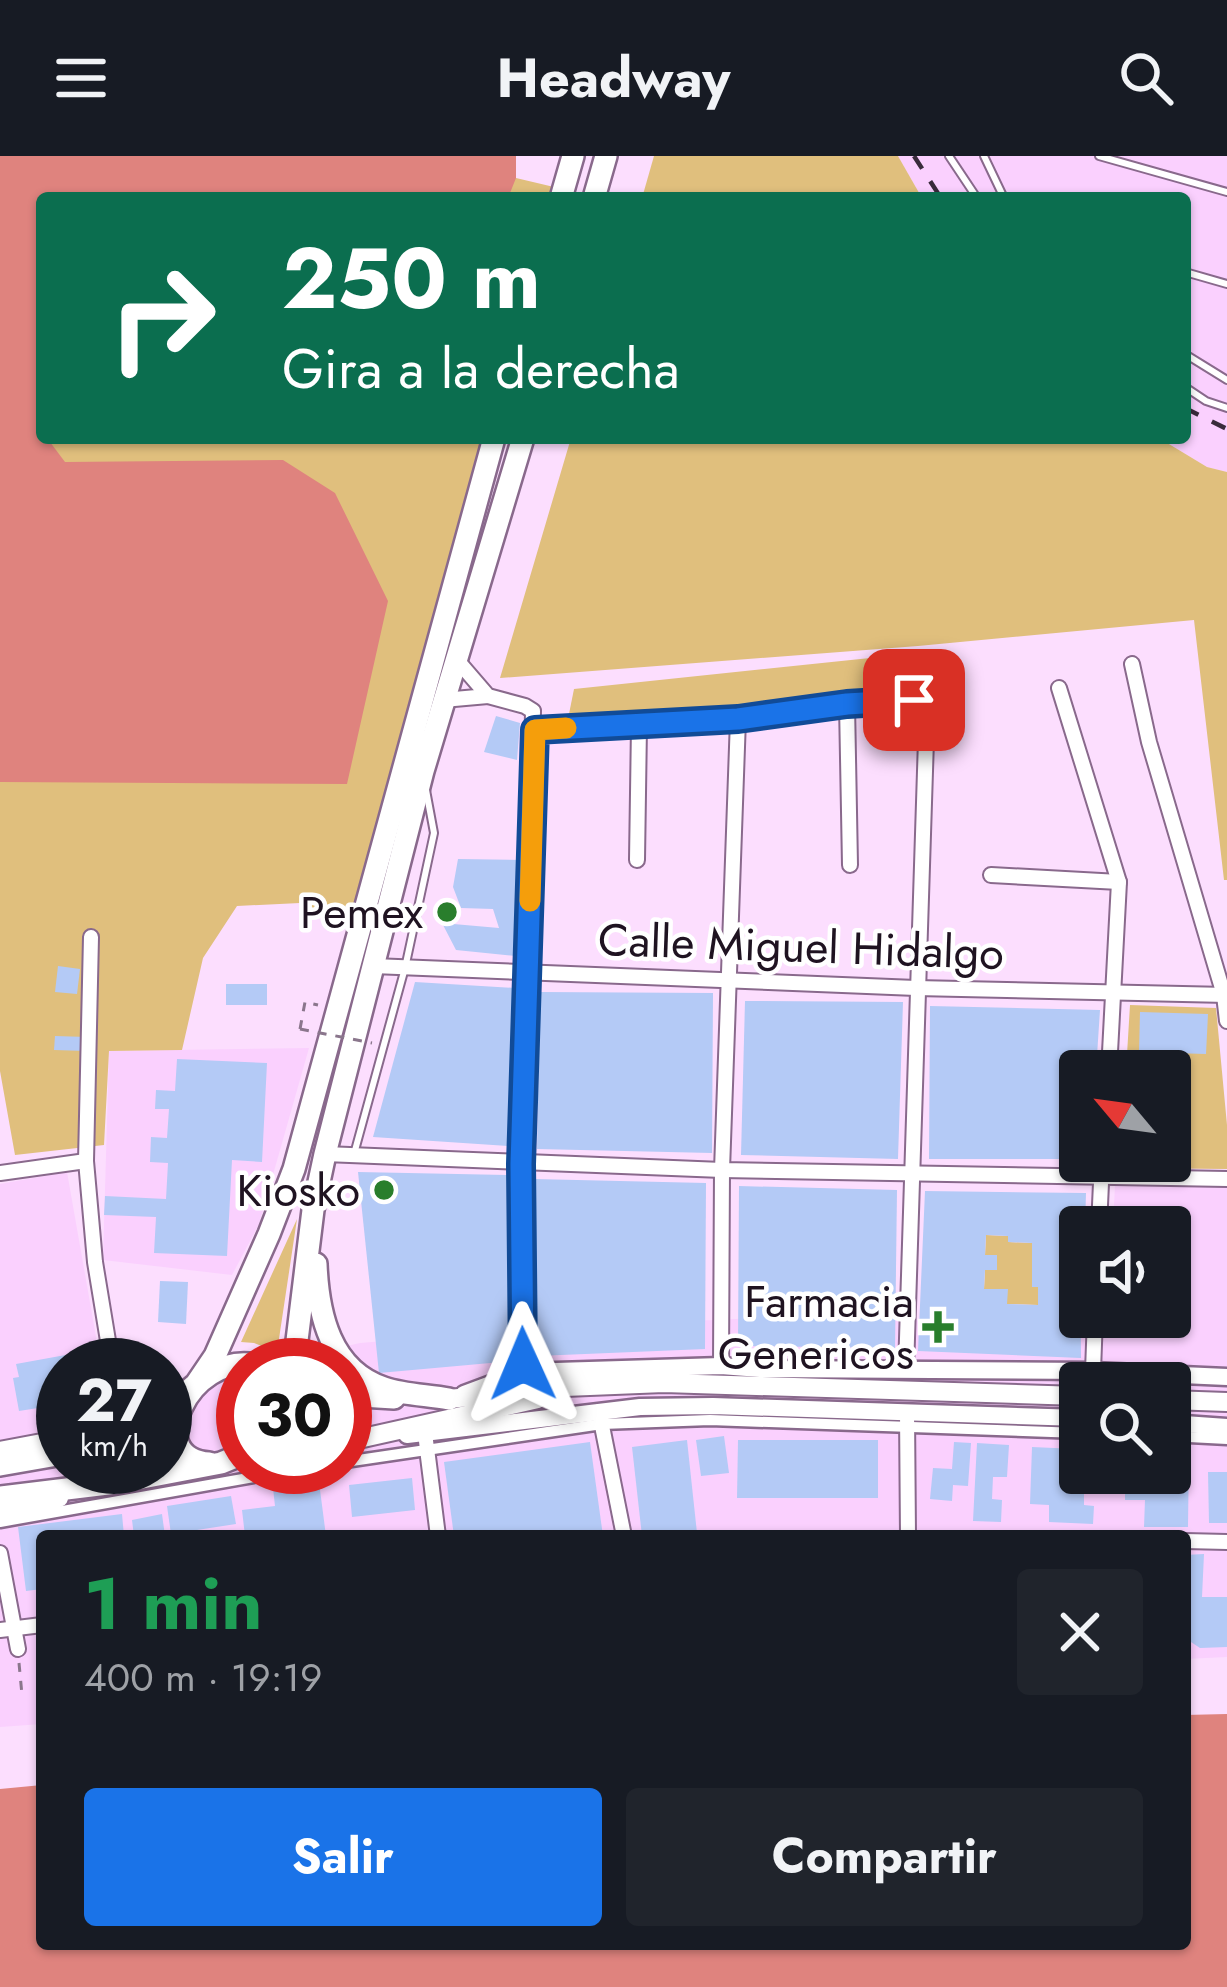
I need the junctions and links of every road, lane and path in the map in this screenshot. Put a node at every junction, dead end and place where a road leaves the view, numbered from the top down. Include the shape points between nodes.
1 (573, 156) edge
2 (606, 156) edge
3 (949, 156) edge
4 (984, 156) edge
5 (1099, 156) edge
6 (564, 192) edge
7 (596, 192) edge
8 (973, 192) edge
9 (1001, 192) edge
10 (1227, 192) edge
11 (1191, 274) edge
12 (1227, 284) edge
13 (1191, 358) edge
14 (1227, 380) edge
15 (1191, 391) edge
16 (1227, 408) edge
17 (492, 444) edge
18 (521, 444) edge
19 (457, 660) junction
20 (1132, 664) dead end
21 (1059, 688) dead end
22 (488, 696) junction
23 (443, 700) junction
24 (847, 704) junction
25 (738, 719) junction
26 (639, 725) junction
27 (535, 730) junction
28 (423, 771) junction
29 (637, 860) dead end
30 (850, 866) dead end
31 (991, 875) dead end
32 (1119, 882) junction
33 (91, 937) dead end
34 (373, 966) junction
35 (405, 968) junction
36 (528, 973) junction
37 (727, 980) junction
38 (916, 988) junction
39 (1115, 992) junction
40 (1225, 995) edge
41 (305, 1002) dead end
42 (1227, 1021) edge
43 (372, 1043) dead end
44 (1111, 1050) edge
45 (325, 1154) junction
46 (354, 1154) junction
47 (86, 1161) junction
48 (521, 1164) junction
49 (722, 1169) junction
50 (1059, 1170) edge
51 (0, 1173) edge
52 (910, 1174) junction
53 (1191, 1176) edge
54 (1227, 1179) edge
55 (313, 1210) junction
56 (108, 1338) edge
57 (297, 1338) edge
58 (721, 1366) junction
59 (216, 1370) edge
60 (906, 1370) junction
61 (1059, 1371) edge
62 (524, 1372) junction
63 (1191, 1375) edge
64 (1227, 1377) edge
65 (196, 1384) junction
66 (192, 1387) edge
67 (565, 1388) junction
68 (1059, 1395) edge
69 (372, 1398) edge
70 (449, 1399) junction
71 (1191, 1401) edge
72 (1227, 1402) edge
73 (601, 1418) junction
74 (1059, 1418) edge
75 (907, 1419) junction
76 (1191, 1425) edge
77 (1227, 1427) edge
78 (1059, 1431) edge
79 (1191, 1437) edge
80 (372, 1438) edge
81 (372, 1438) edge
82 (1227, 1439) edge
83 (426, 1441) junction
84 (36, 1444) edge
85 (0, 1451) edge
86 (372, 1455) edge
87 (36, 1459) edge
88 (216, 1460) edge
89 (0, 1466) edge
90 (216, 1484) edge
91 (36, 1492) edge
92 (75, 1494) edge
93 (0, 1496) edge
94 (0, 1512) edge
95 (0, 1522) edge
96 (437, 1530) edge
97 (623, 1530) edge
98 (908, 1530) edge
99 (1191, 1541) edge
100 (1227, 1542) edge
101 (0, 1552) edge
102 (8, 1629) edge
103 (18, 1649) joint
104 (22, 1694) dead end

1 - 6 main road
2 - 7 main road
3 - 8 lane
4 - 9 lane
5 - 10 lane
11 - 12 lane
13 - 14 lane
15 - 16 lane
17 - 65 main road via 294,1169
18 - 19 main road
19 - 22 street
19 - 23 main road
20 - 40 street
21 - 32 street
22 - 23 street
22 - 27 street via 533,711
23 - 28 main road
24 - 25 street
24 - 30 street
24 - 38 street via 914,700 927,707
25 - 26 street
25 - 37 street
26 - 27 street
26 - 29 street
27 - 36 street
28 - 34 main road
28 - 35 lane via 434,833
31 - 32 street
32 - 39 street
33 - 47 street
34 - 35 street, Calle Miguel Hidalgo
34 - 45 main road
35 - 36 street, Calle Miguel Hidalgo
35 - 46 lane
36 - 37 street, Calle Miguel Hidalgo
36 - 48 street
37 - 38 street, Calle Miguel Hidalgo
37 - 49 street
38 - 39 street, Calle Miguel Hidalgo
38 - 52 street
39 - 40 street, Calle Miguel Hidalgo
39 - 44 street
40 - 42 street
41 - 43 path, bridge via 300,1029
45 - 46 street
45 - 55 main road
46 - 48 street
47 - 51 street
47 - 56 street
48 - 49 street
48 - 62 street
49 - 52 street
49 - 58 street
50 - 52 street
52 - 60 street
53 - 54 street
55 - 57 main road
55 - 70 main road via 320,1310 338,1354 382,1388
58 - 60 street
58 - 62 street
59 - 65 main road
60 - 61 street
62 - 70 street
63 - 64 street
65 - 66 main road
65 - 88 main road via 174,1424 176,1440 196,1462
67 - 68 main road via 664,1383
67 - 70 main road
67 - 80 main road
69 - 70 main road
71 - 72 main road
73 - 75 street via 640,1407 713,1406
73 - 83 street
73 - 97 street
74 - 75 street
75 - 78 street
75 - 98 street
76 - 77 street
79 - 82 street
81 - 83 street
83 - 86 street
83 - 96 street
84 - 85 main road
87 - 89 main road
90 - 95 street
91 - 93 main road
92 - 94 main road
99 - 100 street
101 - 102 street
102 - 103 street
103 - 104 path

